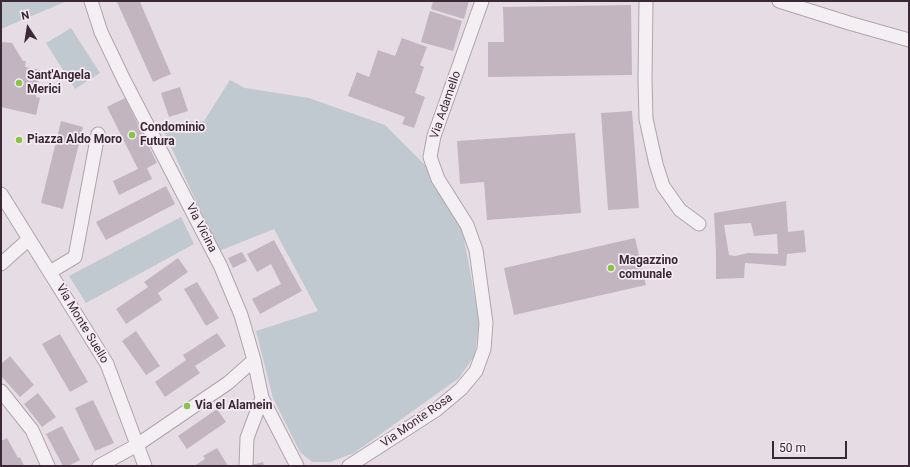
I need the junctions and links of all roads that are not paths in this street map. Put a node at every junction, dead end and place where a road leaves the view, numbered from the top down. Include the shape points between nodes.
1 (91, 1) edge
2 (482, 1) edge
3 (646, 1) edge
4 (779, 1) edge
5 (909, 40) edge
6 (98, 134) dead end
7 (1, 194) edge
8 (699, 224) dead end
9 (29, 239) junction
10 (476, 250) joint
11 (1, 264) edge
12 (50, 272) junction
13 (254, 360) junction
14 (1, 391) edge
15 (262, 398) junction
16 (137, 445) junction
17 (48, 466) edge
18 (99, 466) edge
19 (144, 466) edge
20 (246, 466) edge
21 (297, 466) edge
22 (349, 466) edge

1 - 13 street, Via Vicina via 101,32 124,80 220,265 241,315
2 - 10 street, Via Adamello via 434,136 430,157 438,179 467,225
3 - 8 street via 646,119 656,164 664,186 680,210
4 - 5 street
6 - 12 street, Via Monte Suello via 75,258
7 - 9 street, Via Monte Suello
9 - 11 street
9 - 12 street, Via Monte Suello
10 - 22 street, Via Monte Rosa via 486,323 484,348 476,371 462,389 436,410
12 - 16 street, Via Monte Suello via 107,364
13 - 15 street, Via Vicina
13 - 16 street via 228,383
14 - 17 street via 32,430
15 - 20 street via 247,438
15 - 21 street, Via Vicina
16 - 18 street
16 - 19 street, Via Monte Suello

